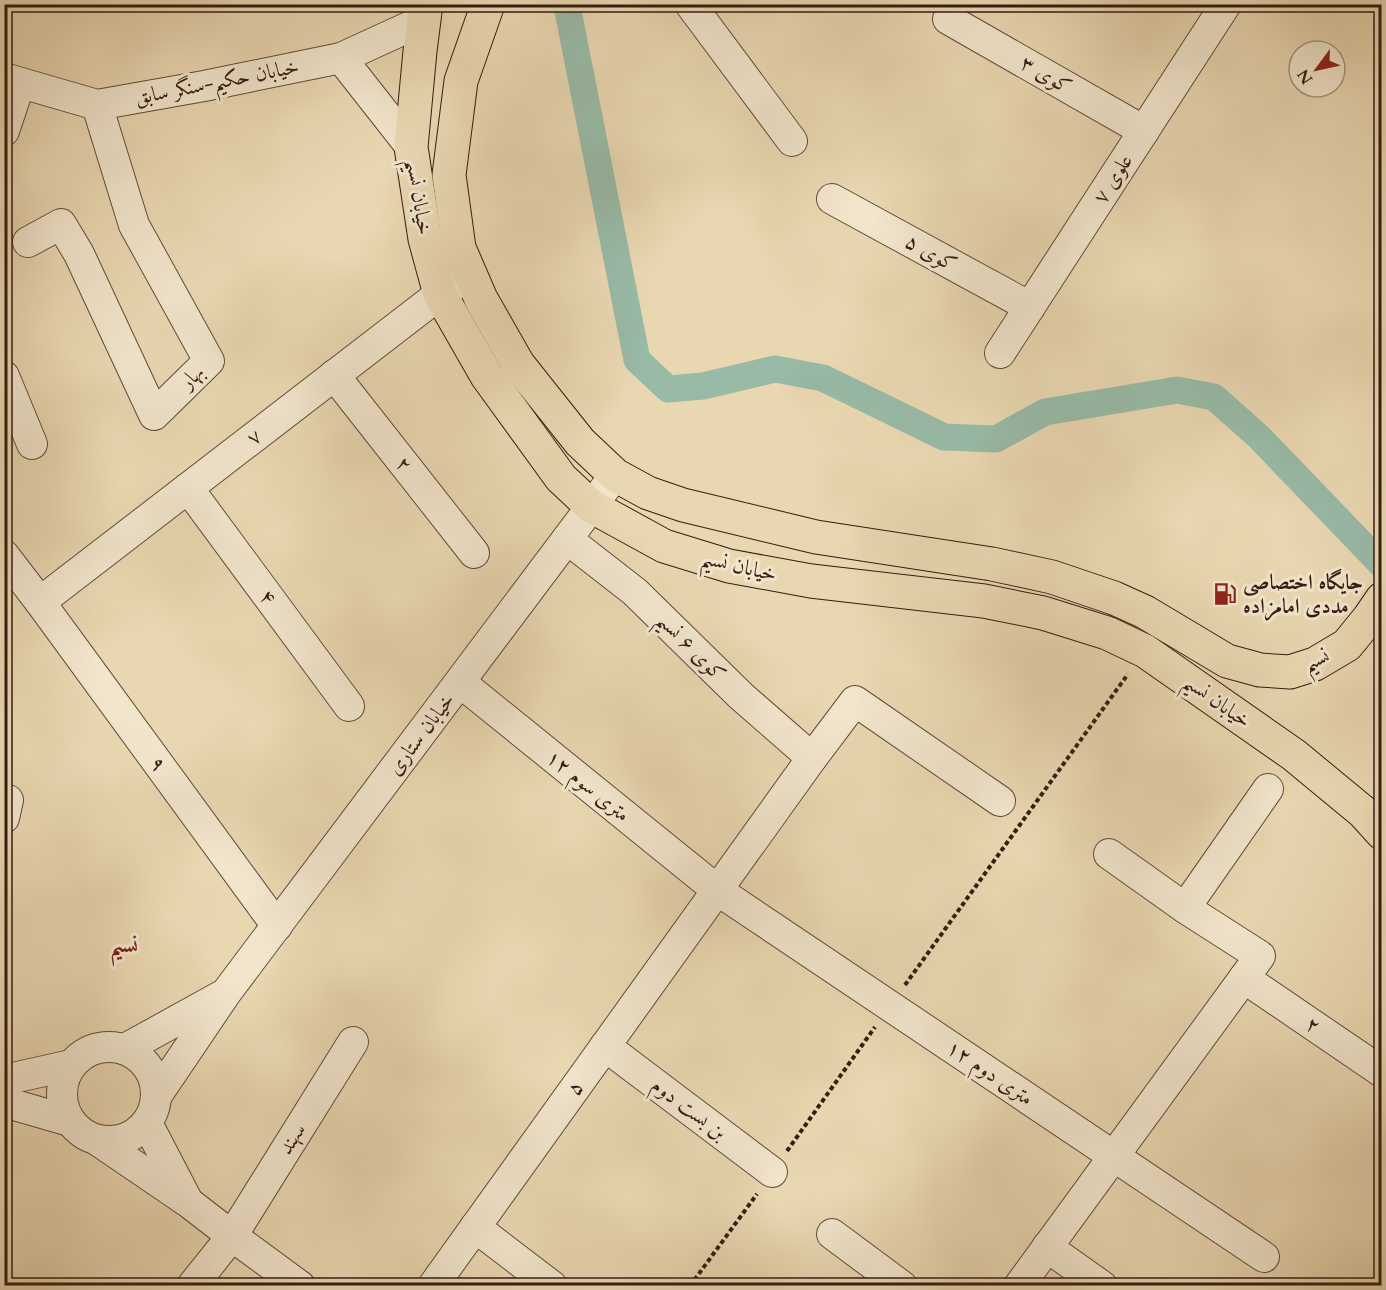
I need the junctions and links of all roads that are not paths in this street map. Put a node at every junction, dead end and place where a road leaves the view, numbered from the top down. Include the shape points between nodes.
1 (488, 4) edge
2 (690, 4) edge
3 (1226, 4) edge
4 (425, 12) edge
5 (948, 20) dead end
6 (341, 58) junction
7 (12, 81) edge
8 (97, 105) junction
9 (4, 131) edge
10 (1144, 131) junction
11 (792, 141) dead end
12 (411, 147) junction
13 (832, 199) dead end
14 (28, 242) dead end
15 (471, 275) junction
16 (440, 294) junction
17 (1030, 307) junction
18 (1000, 353) dead end
19 (334, 375) junction
20 (6, 381) edge
21 (32, 444) dead end
22 (615, 475) junction
23 (188, 489) junction
24 (591, 506) junction
25 (567, 539) junction
26 (474, 553) dead end
27 (4, 555) edge
28 (1382, 599) edge
29 (40, 602) junction
30 (1227, 661) joint
31 (460, 682) junction
32 (349, 706) dead end
33 (812, 758) junction
34 (1268, 789) dead end
35 (1000, 801) dead end
36 (1382, 833) edge
37 (1109, 854) dead end
38 (717, 890) junction
39 (1185, 908) junction
40 (277, 926) junction
41 (1244, 978) junction
42 (226, 993) junction
43 (353, 1042) dead end
44 (605, 1046) junction
45 (125, 1049) junction
46 (71, 1065) junction
47 (1382, 1072) edge
48 (4, 1080) edge
49 (157, 1095) junction
50 (4, 1102) edge
51 (70, 1121) junction
52 (147, 1123) junction
53 (97, 1140) junction
54 (1113, 1156) junction
55 (772, 1172) road end
56 (188, 1202) junction
57 (475, 1227) junction
58 (832, 1234) dead end
59 (232, 1236) junction
60 (1047, 1247) junction
61 (1264, 1257) dead end
62 (192, 1286) edge
63 (300, 1286) edge
64 (433, 1286) edge
65 (552, 1286) edge
66 (902, 1286) edge
67 (1019, 1286) edge
68 (1102, 1286) edge

1 - 15 main road, خیابان نسیم via 461,81 449,175 459,248
2 - 11 street
3 - 10 street, علوی ۷
4 - 6 street, خیابان حکیم-سنگر سابق
4 - 12 main road, خیابان نسیم
5 - 10 street, کوی ۳
6 - 8 street, خیابان حکیم-سنگر سابق
6 - 12 street
7 - 8 street, خیابان حکیم-سنگر سابق
7 - 9 street
8 - 14 street, بهار via 134,225 209,361 154,415 79,254 61,224
10 - 17 street, علوی ۷
12 - 16 main road, خیابان نسیم via 425,239
13 - 17 street, کوی ۵
15 - 16 street, ۷
15 - 22 main road, خیابان نسیم via 518,364 580,442
16 - 19 street, ۷
16 - 24 main road, خیابان نسیم via 487,376 561,478
17 - 18 street, علوی ۷
19 - 23 street, ۷
19 - 26 street, ۲
20 - 21 street
22 - 24 street, خیابان ستاری
22 - 30 main road, خیابان نسیم via 648,493 683,505 816,537 1052,577 1145,612
23 - 29 street, ۷
23 - 32 street, ۴
24 - 25 street, خیابان ستاری
24 - 36 main road, خیابان نسیم via 664,546 729,566 811,581 984,601 1043,613 1107,633 1145,651 1294,755 1363,812
25 - 31 street, خیابان ستاری
25 - 33 street, کوی ۶ نسیم via 635,592 741,696
27 - 29 street, ۹
28 - 30 main road, نسیم via 1347,645 1315,664 1290,672
29 - 40 street, ۹
31 - 38 street, ۱۲ متری سوم
31 - 40 street, خیابان ستاری
33 - 35 street, ۵ via 855,701
33 - 38 street, ۵
34 - 39 street
37 - 39 street
38 - 44 street, ۵
38 - 54 street, ۱۲ متری دوم
39 - 41 street via 1260,956
40 - 42 street, خیابان ستاری
41 - 47 street, ۲
41 - 54 street
42 - 45 street
42 - 49 street, خیابان ستاری
43 - 59 street, سهند
44 - 55 street, بن بست دوم
44 - 57 street, ۵
45 - 46 street via 96,1048
45 - 49 street via 148,1067
46 - 48 street
46 - 51 street via 61,1093
49 - 52 street
50 - 51 street
51 - 53 street
52 - 53 street via 125,1140
52 - 56 street
53 - 56 street
54 - 60 street
54 - 61 street, ۱۲ متری دوم
56 - 59 street
57 - 64 street, ۵
57 - 65 street
58 - 66 street
59 - 62 street, سهند
59 - 63 street
60 - 67 street
60 - 68 street

